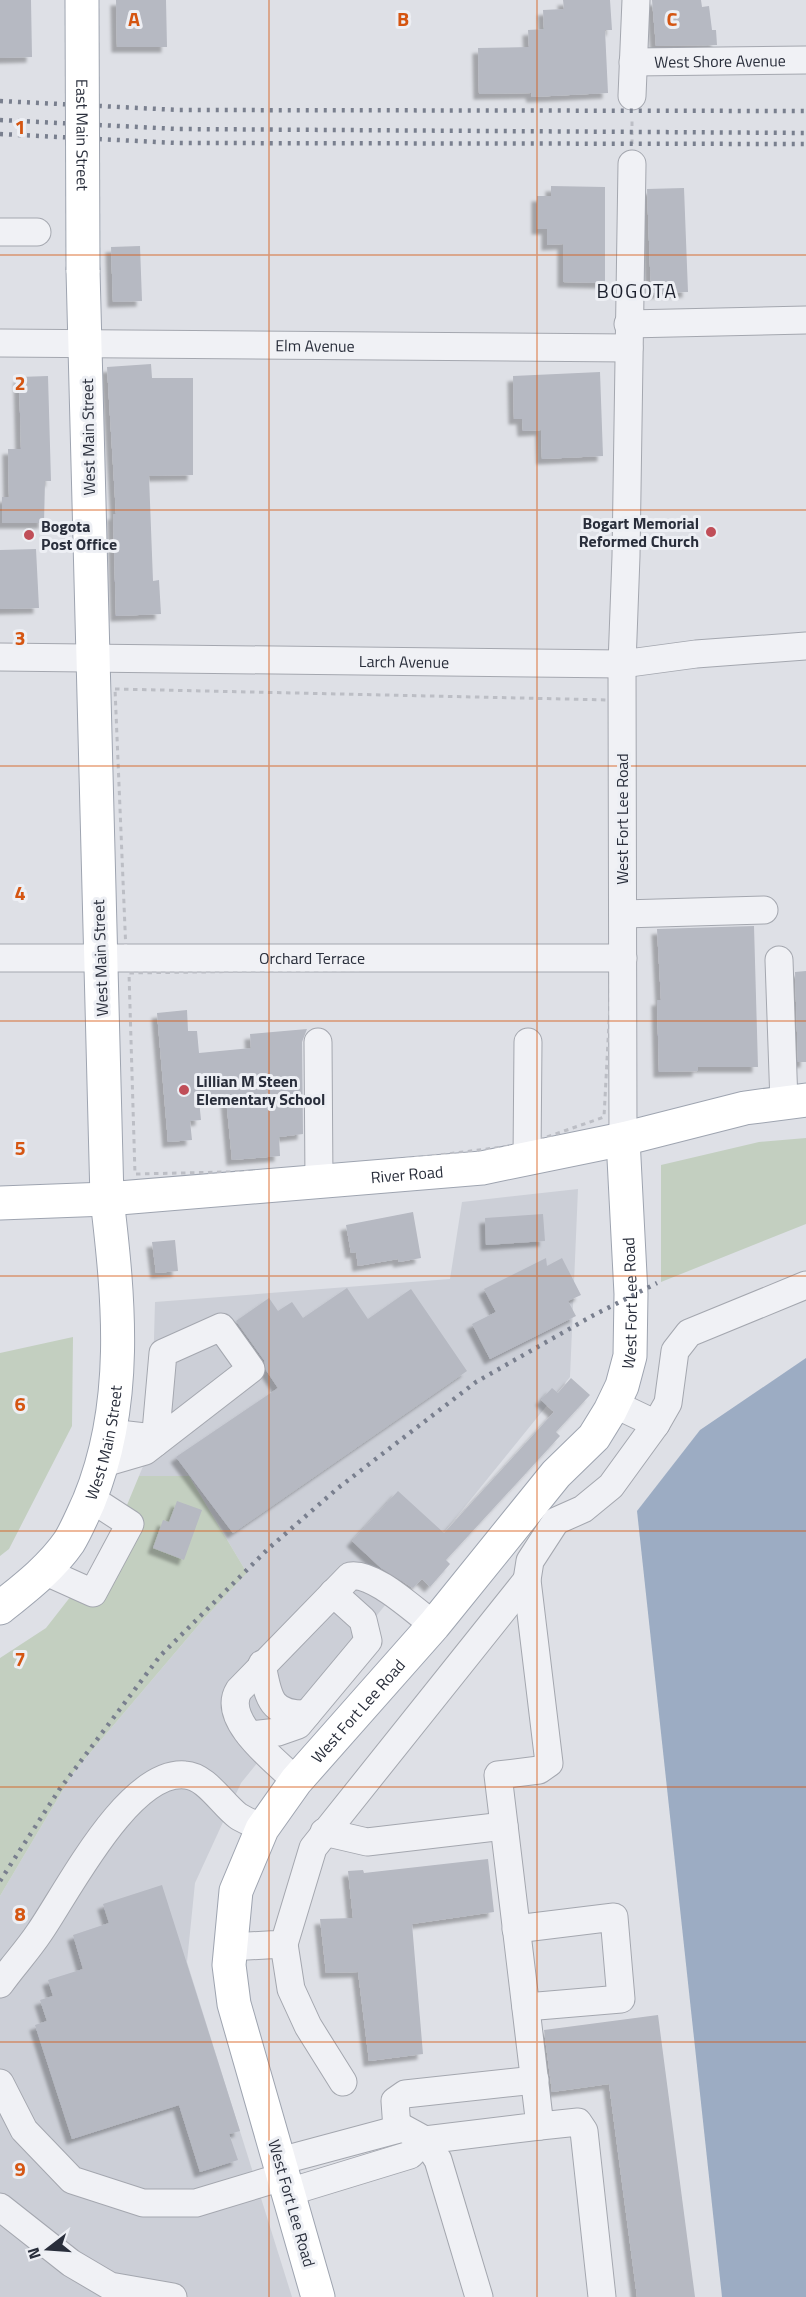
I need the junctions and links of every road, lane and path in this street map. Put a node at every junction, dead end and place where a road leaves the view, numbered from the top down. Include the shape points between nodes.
1 (81, 0) edge
2 (636, 0) edge
3 (806, 60) edge
4 (633, 62) junction
5 (632, 96) dead end
6 (632, 164) dead end
7 (0, 232) edge
8 (38, 232) dead end
9 (84, 270) joint
10 (806, 320) edge
11 (629, 336) junction
12 (0, 343) edge
13 (86, 344) junction
14 (806, 646) edge
15 (0, 657) edge
16 (93, 658) junction
17 (622, 664) junction
18 (764, 910) dead end
19 (623, 914) junction
20 (113, 956) junction
21 (0, 958) edge
22 (623, 958) junction
23 (779, 960) dead end
24 (318, 1042) dead end
25 (528, 1042) dead end
26 (795, 1101) edge
27 (623, 1139) junction
28 (527, 1151) junction
29 (319, 1176) junction
30 (107, 1199) junction
31 (0, 1203) edge
32 (806, 1285) edge
33 (614, 1404) junction
34 (656, 1424) junction
35 (154, 1443) dead end
36 (107, 1448) junction
37 (90, 1498) junction
38 (44, 1571) junction
39 (527, 1580) junction
40 (333, 1593) junction
41 (0, 1608) edge
42 (434, 1624) junction
43 (262, 1664) junction
44 (307, 1714) junction
45 (250, 1735) junction
46 (296, 1781) junction
47 (504, 1826) junction
48 (262, 1829) junction
49 (324, 1832) junction
50 (516, 1929) junction
51 (284, 1944) junction
52 (230, 1947) junction
53 (0, 1984) edge
54 (526, 2007) junction
55 (534, 2080) junction
56 (343, 2082) dead end
57 (0, 2083) edge
58 (540, 2126) junction
59 (397, 2129) junction
60 (360, 2139) junction
61 (425, 2140) junction
62 (369, 2168) junction
63 (285, 2176) junction
64 (0, 2207) edge
65 (173, 2297) edge
66 (318, 2297) edge
67 (479, 2297) edge
68 (602, 2297) edge

1 - 9 main road, East Main Street, bridge
2 - 4 street
3 - 4 street, West Shore Avenue
4 - 5 street
6 - 11 street, West Fort Lee Road
7 - 8 street
9 - 13 main road, West Main Street
10 - 11 street, Elm Avenue
11 - 13 street, Elm Avenue
11 - 17 street, West Fort Lee Road
12 - 13 street, Elm Avenue
13 - 16 main road, West Main Street
14 - 17 street, Larch Avenue
15 - 16 street, Larch Avenue
16 - 17 street, Larch Avenue
16 - 20 main road, West Main Street
17 - 19 street, West Fort Lee Road
18 - 19 street
19 - 22 street, West Fort Lee Road
20 - 20 path via 616,952 611,699 115,689
20 - 21 street, Orchard Terrace
20 - 22 street, Orchard Terrace
20 - 30 main road, West Main Street
22 - 27 street, West Fort Lee Road
23 - 26 street
24 - 29 street
25 - 28 street
26 - 27 main road, River Road via 691,1120
27 - 28 main road, River Road
27 - 33 main road, West Fort Lee Road via 630,1356
28 - 29 path
28 - 29 main road, River Road via 482,1168
28 - 29 path via 604,1116 612,966 129,973 135,1174
29 - 30 main road, River Road
30 - 31 main road, River Road
30 - 36 main road, West Main Street via 118,1355
32 - 34 street via 689,1333 675,1351 668,1402
33 - 34 street
33 - 42 main road, West Fort Lee Road via 594,1437 556,1474
34 - 39 street via 610,1486 583,1509 556,1521 530,1561
35 - 36 street via 145,1437
36 - 37 main road, West Main Street
37 - 38 main road, West Main Street via 69,1541
37 - 38 street via 130,1524 93,1593
38 - 41 main road, West Main Street
39 - 47 street via 549,1763 539,1770 498,1775
39 - 49 street
40 - 42 street via 350,1576 366,1576
40 - 43 street
40 - 44 street via 363,1620 368,1641
42 - 46 main road, West Fort Lee Road
43 - 44 street via 274,1705 292,1714
43 - 45 street via 236,1695 237,1717
44 - 45 street via 298,1725
45 - 46 street
46 - 48 main road, West Fort Lee Road
47 - 49 street via 367,1842
47 - 50 street
48 - 52 main road, West Fort Lee Road via 236,1891
48 - 53 street via 238,1816 196,1777 171,1776 135,1797 97,1841 38,1935
49 - 51 street via 313,1848
50 - 54 street
50 - 54 street via 614,1917 621,1999
51 - 52 street
51 - 56 street via 291,1989 308,2026
52 - 63 main road, West Fort Lee Road via 234,2004
54 - 55 street
55 - 58 street
55 - 59 street via 405,2094 395,2101
57 - 63 street via 24,2130 72,2180 92,2187 143,2203 196,2203
58 - 61 street
58 - 68 street via 578,2122 584,2131
59 - 60 street
59 - 61 street via 403,2128
60 - 62 street
60 - 63 street
61 - 62 street via 410,2155
61 - 67 street via 438,2160
62 - 63 street
63 - 66 main road, West Fort Lee Road
64 - 65 street via 71,2263 110,2286

